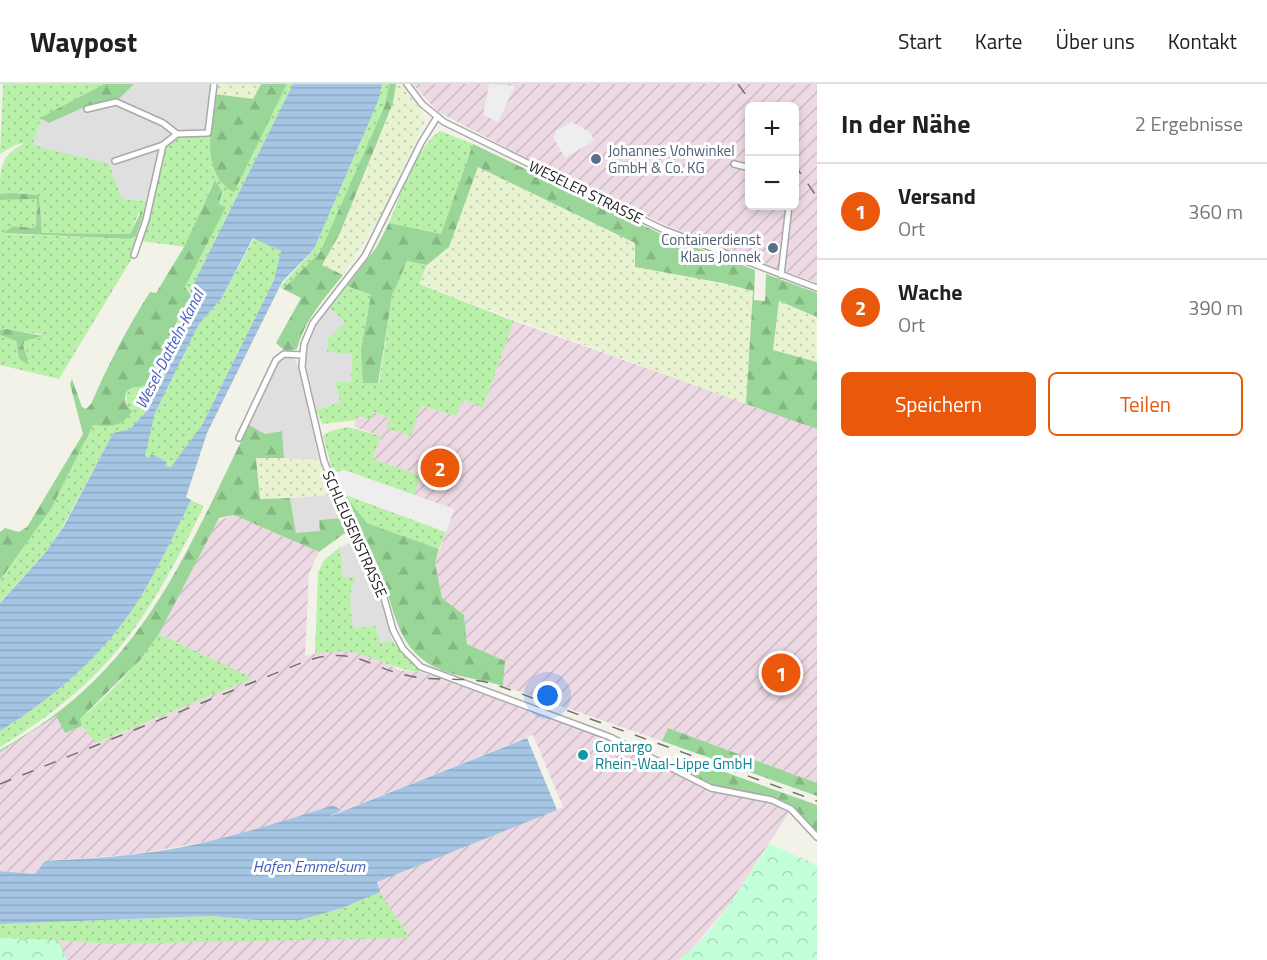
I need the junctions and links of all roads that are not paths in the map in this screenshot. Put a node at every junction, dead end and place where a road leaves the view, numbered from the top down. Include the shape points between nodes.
1 (214, 84) edge
2 (407, 84) edge
3 (87, 109) dead end
4 (437, 117) junction
5 (177, 134) junction
6 (163, 145) junction
7 (115, 161) dead end
8 (734, 164) dead end
9 (745, 167) edge
10 (789, 210) edge
11 (134, 255) dead end
12 (781, 275) junction
13 (817, 288) edge
14 (302, 355) junction
15 (239, 438) dead end
16 (817, 837) edge

1 - 5 street via 208,133
2 - 4 street, WESELER STRASSE
3 - 5 street via 116,102 163,123
4 - 12 street, WESELER STRASSE via 651,224
4 - 14 street, SCHLEUSENSTRASSE via 365,256 307,333
5 - 6 street
6 - 7 street
6 - 11 street
8 - 9 street
10 - 12 street
12 - 13 street, WESELER STRASSE
14 - 15 street via 284,354 276,360
14 - 16 street, SCHLEUSENSTRASSE via 304,381 333,488 380,583 397,640 421,667 610,737 711,788 772,800 791,809

